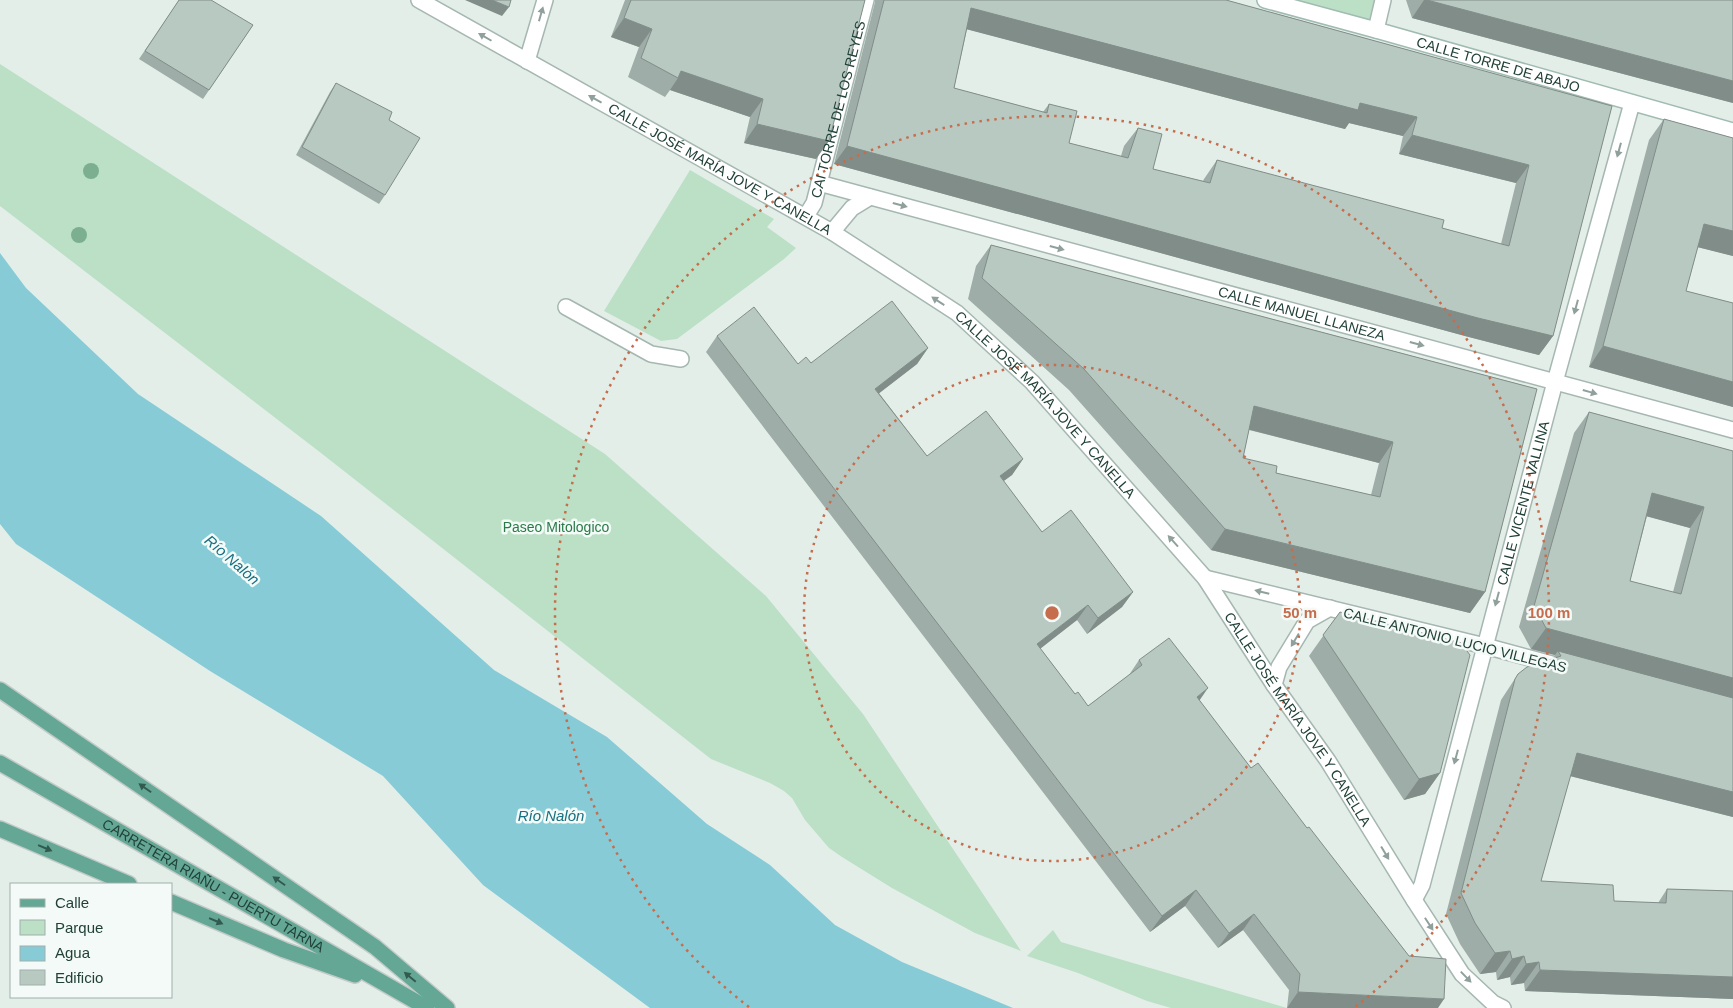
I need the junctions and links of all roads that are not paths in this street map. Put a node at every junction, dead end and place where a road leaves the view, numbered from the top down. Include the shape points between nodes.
1 (419, 0) edge
2 (545, 0) edge
3 (866, 0) edge
4 (1265, 0) edge
5 (1383, 0) edge
6 (1376, 30) junction
7 (527, 61) junction
8 (1632, 104) junction
9 (1733, 131) edge
10 (819, 183) junction
11 (870, 197) junction
12 (806, 216) junction
13 (832, 232) junction
14 (566, 307) dead end
15 (681, 359) dead end
16 (1555, 382) junction
17 (1733, 430) edge
18 (1205, 578) junction
19 (1330, 608) junction
20 (1485, 646) junction
21 (1580, 672) edge
22 (1274, 685) junction
23 (0, 690) edge
24 (0, 763) edge
25 (0, 829) edge
26 (127, 883) edge
27 (1414, 900) junction
28 (172, 902) edge
29 (392, 987) junction
30 (1498, 1006) edge
31 (427, 1008) edge
32 (447, 1008) edge

7 -> 1 street, CALLE JOSÉ MARÍA JOVE Y CANELLA
7 -> 2 street
3 - 10 street, CAI TORRE DE LOS REYES
4 - 6 street, CALLE TORRE DE ABAJO
5 - 6 street
6 - 8 street, CALLE TORRE DE ABAJO
12 -> 7 street, CALLE JOSÉ MARÍA JOVE Y CANELLA
8 - 9 street, CALLE TORRE DE ABAJO
8 -> 16 street, CALLE VICENTE VALLINA
10 - 11 street, CALLE MANUEL LLANEZA
10 - 12 street, CAI TORRE DE LOS REYES via 814,203
11 - 13 street via 852,208
11 -> 16 street, CALLE MANUEL LLANEZA
12 - 13 street, CALLE JOSÉ MARÍA JOVE Y CANELLA
18 -> 13 street, CALLE JOSÉ MARÍA JOVE Y CANELLA via 1032,382 957,313
14 - 15 street via 651,354
16 -> 17 street, CALLE MANUEL LLANEZA
16 -> 20 street, CALLE VICENTE VALLINA
19 -> 18 street, CALLE ANTONIO LUCIO VILLEGAS
18 - 22 street, CALLE JOSÉ MARÍA JOVE Y CANELLA
19 - 20 street, CALLE ANTONIO LUCIO VILLEGAS
19 -> 22 street via 1307,621 1279,667
20 - 21 street, CALLE ANTONIO LUCIO VILLEGAS
20 -> 27 street, CALLE VICENTE VALLINA via 1422,885
22 -> 27 street, CALLE JOSÉ MARÍA JOVE Y CANELLA via 1328,761
32 -> 23 main road via 375,948
24 - 29 main road, CARRETERA RIAÑU - PUERTU TARNA
25 -> 26 main road
27 -> 30 street, CALLE JOSÉ MARÍA JOVE Y CANELLA via 1462,974
28 -> 29 main road via 284,950
29 - 31 main road, CARRETERA RIAÑU - PUERTU TARNA

